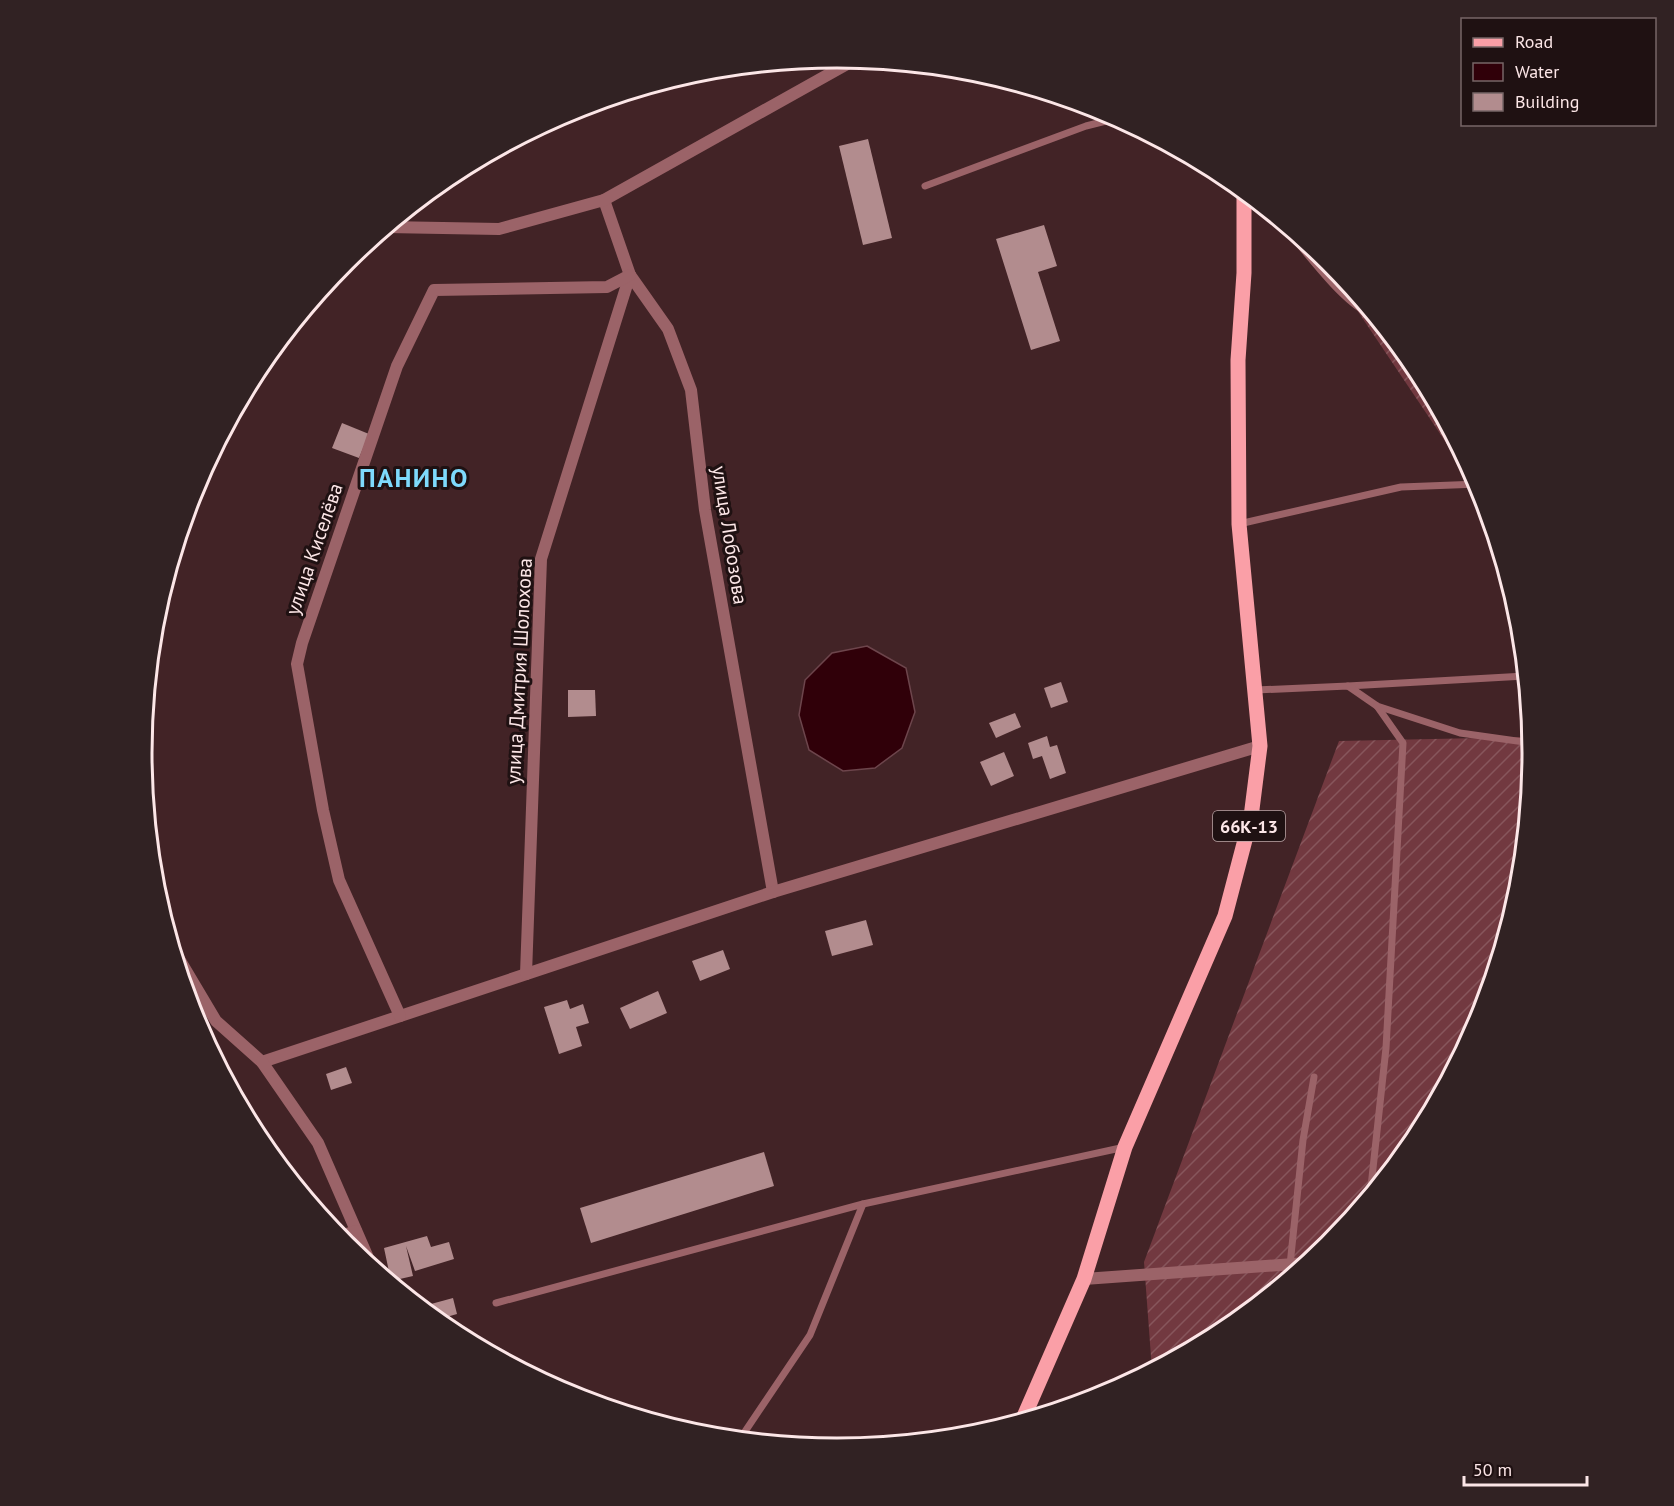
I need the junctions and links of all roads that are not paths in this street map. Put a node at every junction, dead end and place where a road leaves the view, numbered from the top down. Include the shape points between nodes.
1 (840, 68) edge
2 (1103, 122) edge
3 (925, 186) dead end
4 (604, 200) junction
5 (1244, 202) edge
6 (398, 227) edge
7 (1318, 264) edge
8 (630, 275) junction
9 (1352, 301) edge
10 (1467, 485) edge
11 (1239, 524) junction
12 (1518, 676) edge
13 (1348, 686) junction
14 (1256, 690) junction
15 (1377, 706) junction
16 (1522, 742) edge
17 (1260, 746) junction
18 (773, 892) junction
19 (526, 974) junction
20 (189, 976) edge
21 (400, 1016) junction
22 (262, 1062) junction
23 (1314, 1077) dead end
24 (1125, 1147) junction
25 (1372, 1181) edge
26 (863, 1204) junction
27 (356, 1231) junction
28 (348, 1234) edge
29 (364, 1249) edge
30 (1290, 1264) junction
31 (1294, 1264) edge
32 (1084, 1279) junction
33 (496, 1303) dead end
34 (1026, 1411) edge
35 (744, 1432) edge

1 - 4 street
2 - 3 lane
4 - 6 street via 499,229
4 - 8 street, улица Лобозова
5 - 11 main road, 66К-13 via 1238,360
7 - 9 lane
8 - 18 street, улица Лобозова via 668,329 692,390 705,510
8 - 19 street, улица Дмитрия Шолохова via 541,559
8 - 21 street, улица Киселёва via 607,287 434,290 397,366 302,643 297,664 339,880
10 - 11 lane via 1401,488
11 - 14 main road, 66К-13
12 - 13 lane
13 - 14 lane
13 - 15 lane
14 - 17 main road, 66К-13
15 - 16 lane via 1460,733
15 - 25 lane via 1402,743 1386,1048
17 - 18 street
17 - 24 main road, 66К-13 via 1251,817 1225,916
18 - 19 street
19 - 21 street
20 - 22 street via 216,1021
21 - 22 street
22 - 27 street via 318,1143
23 - 30 lane
24 - 26 lane
24 - 32 main road, 66К-13
26 - 33 lane
26 - 35 lane via 810,1335
27 - 28 street
27 - 29 street
30 - 31 street
30 - 32 street
32 - 34 main road, 66К-13

